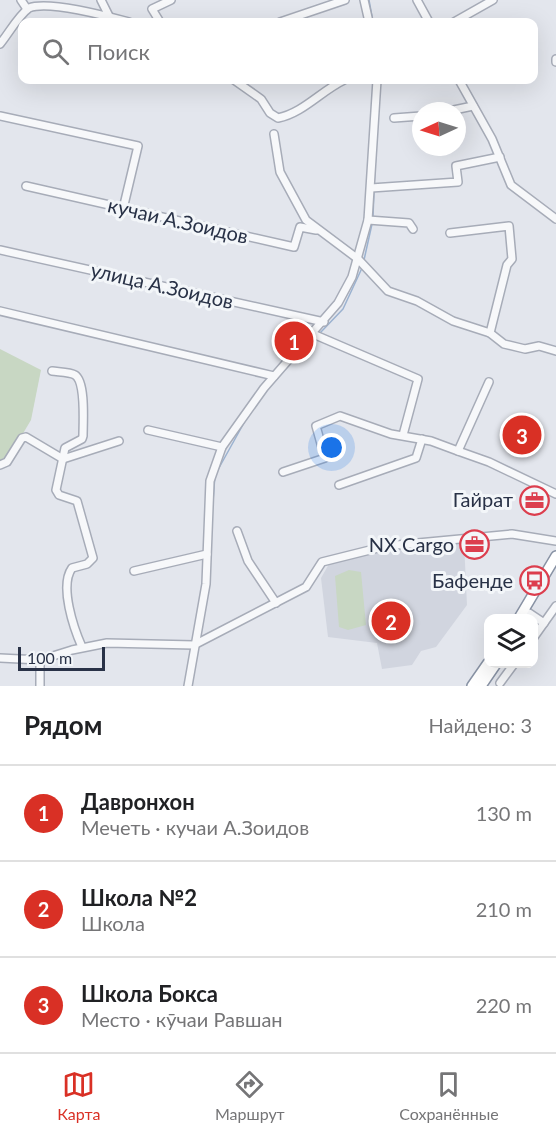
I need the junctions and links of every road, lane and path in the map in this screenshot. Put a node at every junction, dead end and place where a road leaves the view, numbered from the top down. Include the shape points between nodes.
1 (21, 0) edge
2 (101, 0) edge
3 (170, 0) edge
4 (345, 0) edge
5 (364, 0) edge
6 (417, 0) edge
7 (490, 1) edge
8 (27, 9) junction
9 (20, 18) edge
10 (110, 18) joint
11 (158, 18) edge
12 (292, 18) edge
13 (368, 18) edge
14 (427, 18) edge
15 (461, 18) edge
16 (18, 21) edge
17 (0, 44) edge
18 (240, 84) edge
19 (334, 84) edge
20 (377, 84) edge
21 (461, 84) edge
22 (473, 106) junction
23 (466, 107) edge
24 (0, 116) edge
25 (412, 117) edge
26 (394, 118) dead end
27 (274, 134) dead end
28 (500, 157) junction
29 (26, 186) dead end
30 (373, 188) junction
31 (123, 208) junction
32 (556, 219) edge
33 (368, 220) junction
34 (316, 230) junction
35 (413, 230) dead end
36 (450, 233) dead end
37 (0, 250) edge
38 (361, 262) junction
39 (0, 311) edge
40 (324, 322) junction
41 (490, 333) junction
42 (316, 335) junction
43 (556, 351) edge
44 (52, 371) dead end
45 (274, 376) junction
46 (489, 382) dead end
47 (148, 430) dead end
48 (403, 435) junction
49 (422, 439) junction
50 (119, 441) dead end
51 (222, 447) junction
52 (458, 451) junction
53 (63, 459) junction
54 (0, 465) edge
55 (283, 472) dead end
56 (339, 484) dead end
57 (556, 494) edge
58 (237, 531) dead end
59 (556, 541) edge
60 (207, 554) junction
61 (556, 556) edge
62 (556, 566) edge
63 (134, 571) dead end
64 (276, 603) junction
65 (556, 606) edge
66 (521, 614) edge
67 (528, 614) edge
68 (538, 621) edge
69 (544, 623) junction
70 (538, 631) edge
71 (194, 645) junction
72 (82, 647) junction
73 (0, 658) edge
74 (40, 660) junction
75 (485, 668) edge
76 (493, 668) edge
77 (509, 668) edge
78 (500, 683) dead end
79 (40, 686) edge
80 (188, 686) edge
81 (472, 686) edge
82 (481, 686) edge

1 - 8 street
2 - 10 street
3 - 11 street via 152,9
4 - 12 street
5 - 13 street
6 - 14 street
7 - 15 street
8 - 9 street
8 - 10 street via 37,3 52,2
16 - 17 street
18 - 19 street via 278,118 292,115
20 - 30 street
21 - 22 street
22 - 23 street
22 - 28 street
24 - 31 street via 138,146
25 - 26 street
27 - 34 street via 280,172 306,220
28 - 30 street via 456,166 458,182
28 - 32 street via 511,185
29 - 31 street, кучаи А.Зоидов
30 - 33 street
31 - 34 street, кучаи А.Зоидов via 294,247 300,227
33 - 35 street via 409,223
33 - 38 street
34 - 38 street
36 - 41 street via 509,226 512,259 507,265
37 - 40 street, улица А.Зоидов
38 - 40 street
38 - 41 street via 388,291
39 - 45 street
40 - 42 street
41 - 43 street via 504,344
42 - 45 street
42 - 48 street via 418,379
44 - 53 street via 75,375 82,395 83,436 67,446
45 - 51 street
46 - 52 street
47 - 51 street
48 - 49 street
48 - 55 street via 340,416 316,426 325,458
49 - 52 street
49 - 56 street via 416,458
50 - 53 street
51 - 60 street via 210,481
52 - 57 street
53 - 54 street via 26,437 7,462
53 - 72 street via 57,493 77,501 93,558 72,568 68,576 70,613
58 - 64 street via 248,561
59 - 64 street via 512,534 386,546 322,562 306,587
60 - 63 street
60 - 71 street via 206,584
61 - 66 highway
62 - 67 highway
64 - 71 street
65 - 69 street
68 - 69 street
69 - 70 street
71 - 72 street via 107,643
71 - 80 street
72 - 74 street
73 - 74 street
74 - 79 street
75 - 81 highway
76 - 82 highway
77 - 78 street

